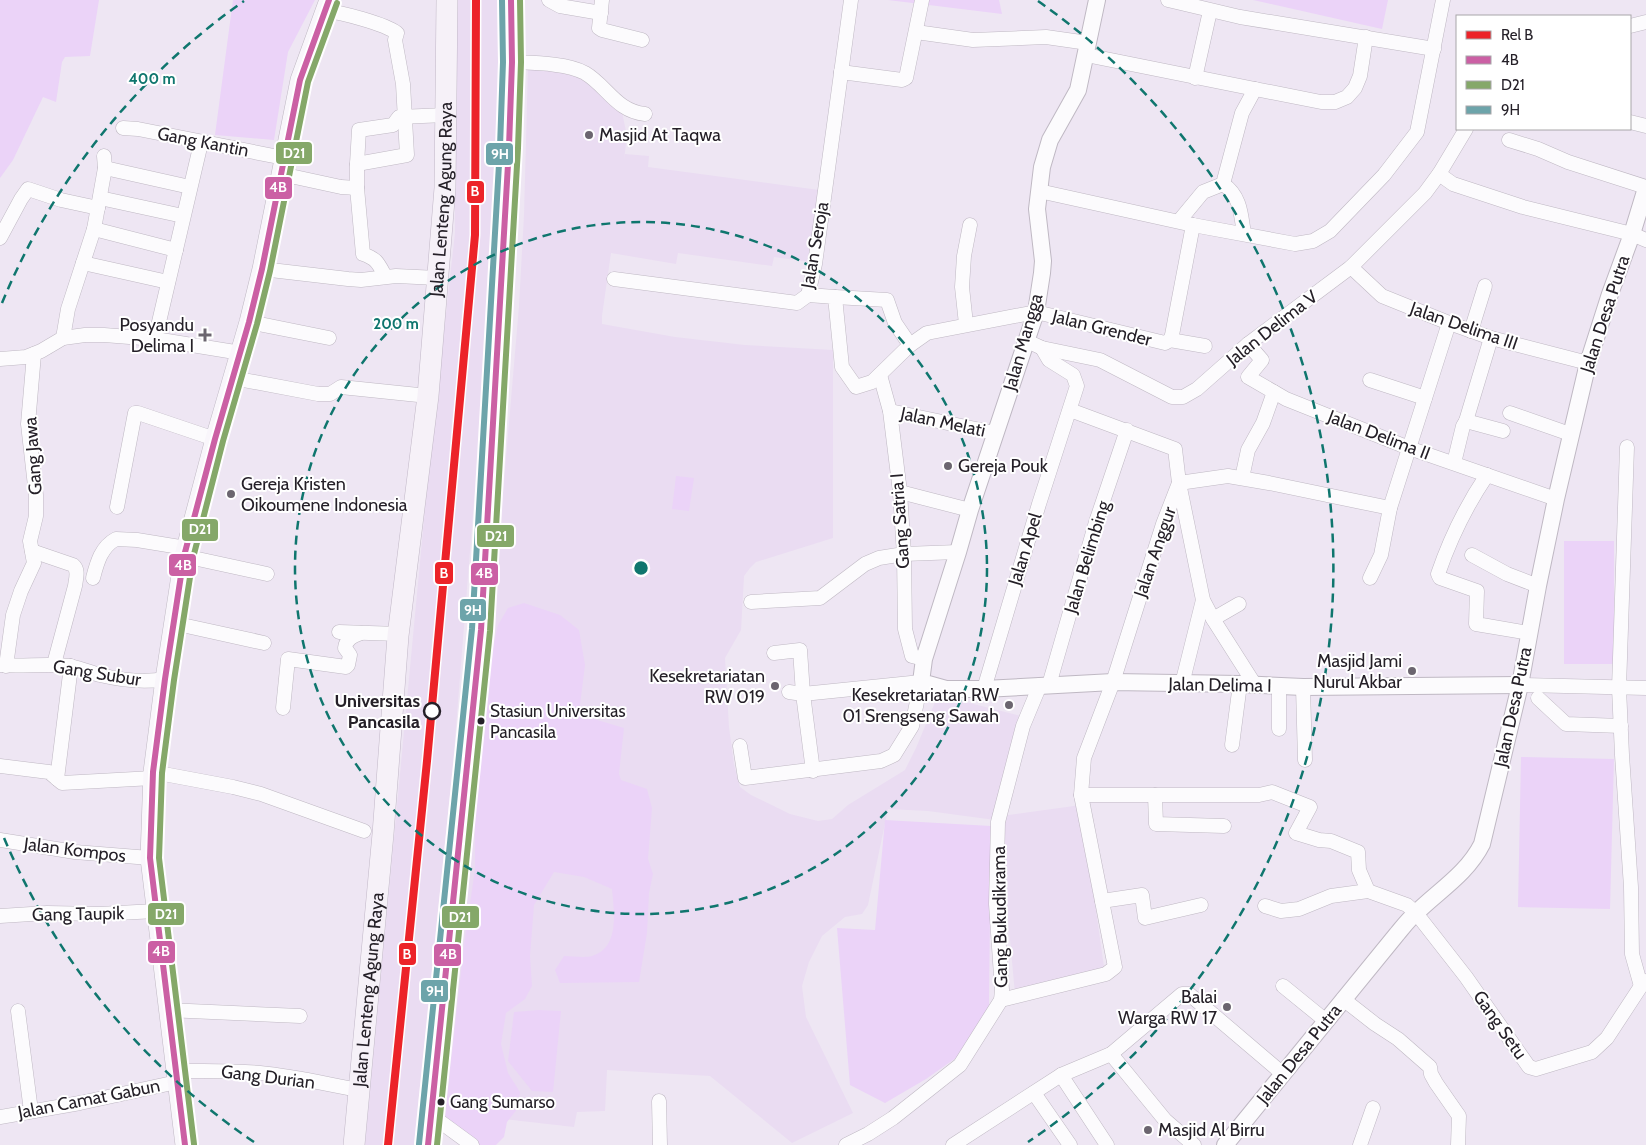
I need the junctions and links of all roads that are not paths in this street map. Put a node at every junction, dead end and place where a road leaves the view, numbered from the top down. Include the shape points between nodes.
1 (447, 0) edge
2 (511, 0) edge
3 (549, 0) edge
4 (851, 0) edge
5 (922, 0) edge
6 (1097, 0) edge
7 (1168, 0) edge
8 (1443, 0) edge
9 (327, 5) edge
10 (601, 6) edge
11 (1210, 11) junction
12 (1646, 22) edge
13 (1631, 26) edge
14 (916, 32) junction
15 (1366, 37) junction
16 (642, 40) dead end
17 (1087, 49) junction
18 (1434, 49) junction
19 (512, 62) junction
20 (841, 72) junction
21 (1195, 78) junction
22 (1254, 89) junction
23 (645, 114) dead end
24 (446, 115) junction
25 (404, 116) junction
26 (1631, 122) edge
27 (1646, 126) edge
28 (123, 128) dead end
29 (1465, 130) edge
30 (1509, 140) dead end
31 (201, 143) junction
32 (357, 164) junction
33 (282, 166) junction
34 (1439, 174) junction
35 (1223, 184) junction
36 (190, 187) junction
37 (1646, 188) edge
38 (1039, 191) junction
39 (357, 193) junction
40 (99, 203) junction
41 (183, 216) junction
42 (1186, 223) junction
43 (970, 225) dead end
44 (94, 229) junction
45 (1244, 234) junction
46 (1639, 237) edge
47 (0, 238) edge
48 (176, 250) junction
49 (83, 263) junction
50 (1351, 267) junction
51 (262, 270) junction
52 (385, 276) junction
53 (438, 278) junction
54 (614, 279) dead end
55 (168, 282) junction
56 (1485, 286) dead end
57 (808, 295) junction
58 (835, 297) junction
59 (1036, 312) junction
60 (249, 322) junction
61 (1448, 323) junction
62 (966, 324) junction
63 (1470, 331) junction
64 (63, 338) junction
65 (329, 338) dead end
66 (1491, 338) junction
67 (155, 339) junction
68 (1170, 340) junction
69 (910, 344) junction
70 (1248, 344) junction
71 (1034, 345) junction
72 (1205, 346) dead end
73 (241, 353) junction
74 (34, 354) junction
75 (0, 359) edge
76 (1588, 363) junction
77 (880, 375) junction
78 (233, 378) junction
79 (1370, 380) dead end
80 (1274, 392) junction
81 (428, 396) junction
82 (1425, 398) junction
83 (1070, 410) junction
84 (890, 411) junction
85 (1510, 413) dead end
86 (1466, 422) junction
87 (1127, 430) junction
88 (1503, 432) dead end
89 (995, 433) junction
90 (1570, 434) junction
91 (215, 439) junction
92 (1628, 447) dead end
93 (1409, 448) junction
94 (1454, 463) junction
95 (1488, 475) junction
96 (1242, 478) junction
97 (1180, 483) junction
98 (900, 492) junction
99 (1556, 499) junction
100 (117, 507) dead end
101 (1390, 508) junction
102 (970, 510) junction
103 (32, 551) junction
104 (185, 552) junction
105 (958, 552) junction
106 (904, 554) junction
107 (1472, 555) dead end
108 (267, 574) dead end
109 (93, 578) dead end
110 (1370, 578) dead end
111 (1538, 586) junction
112 (1203, 600) junction
113 (751, 602) dead end
114 (1238, 604) dead end
115 (1213, 619) junction
116 (173, 623) junction
117 (339, 632) dead end
118 (1529, 633) junction
119 (361, 634) junction
120 (398, 635) junction
121 (264, 643) dead end
122 (774, 653) dead end
123 (924, 659) junction
124 (54, 664) junction
125 (3, 665) edge
126 (71, 666) junction
127 (165, 679) junction
128 (921, 682) junction
129 (1113, 682) junction
130 (1182, 684) junction
131 (1248, 684) junction
132 (1045, 685) junction
133 (1520, 685) junction
134 (1279, 686) junction
135 (1303, 688) junction
136 (1619, 688) junction
137 (1646, 688) edge
138 (984, 689) junction
139 (796, 693) junction
140 (1538, 698) dead end
141 (283, 708) dead end
142 (1621, 726) junction
143 (1279, 729) dead end
144 (1232, 745) dead end
145 (740, 746) dead end
146 (1305, 760) dead end
147 (0, 766) edge
148 (813, 771) junction
149 (157, 775) junction
150 (57, 779) junction
151 (1081, 795) junction
152 (1155, 795) junction
153 (1224, 826) dead end
154 (374, 832) junction
155 (0, 840) edge
156 (150, 858) junction
157 (1368, 891) junction
158 (1102, 902) junction
159 (1201, 905) dead end
160 (1265, 906) dead end
161 (156, 911) junction
162 (0, 916) edge
163 (1413, 916) junction
164 (1644, 983) edge
165 (1282, 986) dead end
166 (1344, 999) junction
167 (1001, 1000) junction
168 (168, 1010) junction
169 (20, 1011) dead end
170 (300, 1016) dead end
171 (1326, 1021) junction
172 (1111, 1054) junction
173 (1283, 1074) junction
174 (1061, 1075) junction
175 (176, 1076) junction
176 (359, 1090) junction
177 (1034, 1093) junction
178 (659, 1101) dead end
179 (1373, 1108) dead end
180 (33, 1111) junction
181 (431, 1115) junction
182 (0, 1117) edge
183 (971, 1140) edge
184 (872, 1141) edge
185 (185, 1145) edge
186 (354, 1145) edge
187 (428, 1145) edge
188 (472, 1145) edge
189 (660, 1145) edge
190 (846, 1145) edge
191 (953, 1145) edge
192 (1070, 1145) edge
193 (1107, 1145) edge
194 (1194, 1145) edge
195 (1225, 1145) edge
196 (1360, 1145) edge
197 (1458, 1145) edge

1 - 24 main road, Jalan Lenteng Agung Raya
2 - 19 main road
3 - 10 street via 560,6
4 - 20 street, Jalan Seroja
5 - 14 street
6 - 17 street, Jalan Mangga
7 - 11 street
8 - 18 street
9 - 25 street via 341,14 396,32
9 - 33 main road via 300,80
10 - 16 street via 599,26 602,30
11 - 15 street
11 - 21 street
12 - 13 street
14 - 17 street via 973,40 1046,36
14 - 20 street via 906,78
15 - 18 street
15 - 22 street via 1360,76 1346,97 1335,102 1321,102
17 - 21 street
17 - 38 street, Jalan Mangga via 1078,90 1050,140
18 - 45 street via 1417,132 1384,175 1330,231 1313,241 1295,244
19 - 23 street via 573,68 585,73 624,108
19 - 181 main road via 481,630
20 - 57 street, Jalan Seroja
21 - 22 street
22 - 35 street via 1242,114
24 - 25 street
24 - 53 main road, Jalan Lenteng Agung Raya via 445,188
25 - 32 street via 393,125 359,130
25 - 32 street via 406,155
26 - 27 street
28 - 31 street, Gang Kantin
29 - 34 street, Jalan Delima V
30 - 37 street
31 - 33 street, Gang Kantin
31 - 36 street
32 - 39 street
33 - 39 street, Gang Kantin
33 - 51 main road
34 - 46 street via 1453,184 1523,207
34 - 50 street, Jalan Delima V via 1425,193
35 - 42 street via 1203,192
35 - 45 street via 1240,203
36 - 40 street via 105,162
36 - 41 street
37 - 46 street, Jalan Desa Putra
38 - 42 street
38 - 59 street, Jalan Mangga via 1037,209 1042,273
39 - 52 street via 363,254 374,259
40 - 41 street
40 - 44 street
40 - 47 street via 61,200 28,189
41 - 48 street
42 - 45 street
42 - 68 street, Jalan Grender
43 - 62 street via 962,287
44 - 48 street
44 - 49 street
46 - 76 street, Jalan Desa Putra via 1610,294
48 - 55 street
49 - 55 street
49 - 64 street via 68,309
50 - 61 street, Jalan Delima III via 1382,296
50 - 70 street, Jalan Delima V
51 - 52 street via 361,280
51 - 60 main road
52 - 53 street
53 - 81 main road, Jalan Lenteng Agung Raya
54 - 57 street, Jalan Seroja via 797,302
55 - 67 street
56 - 63 street
57 - 58 street
58 - 69 street via 887,300 895,323
58 - 77 street via 842,367 856,387 872,382
59 - 62 street
59 - 68 street, Jalan Grender via 1165,343
59 - 71 street, Jalan Mangga
60 - 65 street
60 - 73 main road
61 - 63 street, Jalan Delima III
61 - 82 street
62 - 69 street via 927,332
63 - 66 street, Jalan Delima III
64 - 67 street via 104,335
64 - 74 street
66 - 76 street, Jalan Delima III
66 - 86 street
67 - 73 street
68 - 72 street
69 - 77 street
70 - 71 street, Jalan Delima V via 1197,389 1183,397 1172,398 1100,360
70 - 80 street, Jalan Delima II via 1262,360 1248,377
71 - 83 street, Jalan Apel via 1049,360 1073,375 1077,386
71 - 89 street, Jalan Mangga
73 - 78 main road
74 - 75 street
74 - 103 street, Gang Jawa via 28,424 36,495 36,516 30,541
76 - 90 street, Jalan Desa Putra
77 - 84 street, Gang Satria I
78 - 81 street via 318,394 330,394 341,387
78 - 91 main road
79 - 82 street
80 - 93 street, Jalan Delima II
80 - 96 street via 1263,423 1248,450
81 - 120 main road, Jalan Lenteng Agung Raya
82 - 93 street
83 - 87 street
83 - 138 street, Jalan Apel
84 - 89 street, Jalan Melati
84 - 98 street, Gang Satria I
85 - 90 street
86 - 88 street
86 - 94 street
87 - 97 street via 1175,449
87 - 132 street, Jalan Belimbing
89 - 102 street, Jalan Mangga
90 - 99 street, Jalan Desa Putra
91 - 100 street via 135,413
91 - 104 main road
92 - 136 street
93 - 94 street, Jalan Delima II
93 - 101 street
94 - 95 street, Jalan Delima II
95 - 99 street, Jalan Delima II
95 - 118 street via 1450,539 1438,574 1440,578 1476,591 1476,624
96 - 97 street via 1228,476
96 - 101 street
97 - 112 street
97 - 129 street, Jalan Anggur via 1163,524
98 - 102 street
98 - 106 street, Gang Satria I
99 - 111 street, Jalan Desa Putra
101 - 110 street via 1381,555
102 - 105 street, Jalan Mangga
103 - 124 street via 73,565 77,572
103 - 125 street, Gang Jawa via 34,563 13,615
104 - 108 street
104 - 109 street via 137,540 116,539 100,556
104 - 116 main road
105 - 106 street
105 - 123 street, Jalan Mangga
106 - 113 street via 865,564 820,598
106 - 123 street, Gang Satria I via 905,629 912,656
107 - 111 street
111 - 118 street, Jalan Desa Putra
112 - 115 street
112 - 130 street
114 - 115 street
115 - 131 street
116 - 121 street
116 - 127 main road
117 - 119 street
118 - 133 street, Jalan Desa Putra
119 - 120 street
119 - 141 street via 346,643 345,648 350,655 346,667 288,659
120 - 154 main road, Jalan Lenteng Agung Raya
122 - 139 street via 800,650
123 - 128 street, Jalan Mangga
124 - 125 street, Gang Subur
124 - 126 street, Gang Subur
126 - 127 street, Gang Subur via 131,680 149,682
126 - 150 street
127 - 149 main road
128 - 138 street, Jalan Delima I via 946,689
128 - 139 street
128 - 148 street via 912,726 894,755 881,762
129 - 130 street, Jalan Delima I
129 - 132 street, Jalan Delima I
129 - 151 street, Jalan Anggur via 1084,758
130 - 131 street, Jalan Delima I
131 - 134 street, Jalan Delima I
131 - 144 street
132 - 138 street, Jalan Delima I
132 - 167 street, Gang Bukudikrama via 1022,726 998,822 996,904
133 - 135 street, Jalan Delima I
133 - 136 street
133 - 163 street, Jalan Desa Putra via 1482,844 1475,858
134 - 135 street, Jalan Delima I
134 - 143 street
135 - 146 street
136 - 137 street
136 - 142 street
139 - 148 street
140 - 142 street via 1566,724
142 - 164 street via 1632,954
145 - 148 street via 745,778
147 - 150 street via 49,772
149 - 150 street via 62,783
149 - 154 street via 262,794
149 - 156 main road
151 - 152 street
151 - 158 street, Jalan Anggur
152 - 153 street via 1156,824
152 - 157 street via 1259,795 1272,792 1310,807 1296,833 1331,841 1358,852 1359,870
154 - 176 main road, Jalan Lenteng Agung Raya
155 - 156 street, Jalan Kompos via 75,852
156 - 161 main road
157 - 160 street via 1331,896 1299,909 1281,911
157 - 163 street via 1407,905
158 - 159 street via 1142,896 1145,918
158 - 167 street, Jalan Anggur via 1115,968 1106,974
161 - 162 street, Gang Taupik
161 - 168 main road
163 - 164 street, Gang Setu via 1466,977 1529,1068 1536,1069 1592,1052 1607,1038
163 - 166 street, Jalan Desa Putra
165 - 171 street
166 - 171 street, Jalan Desa Putra
166 - 197 street via 1430,1067 1436,1083 1458,1116
167 - 184 street, Gang Bukudikrama via 960,1065 892,1118
168 - 170 street
168 - 175 main road
169 - 180 street
171 - 173 street, Jalan Desa Putra
172 - 173 street via 1182,994 1189,994
172 - 174 street
172 - 194 street via 1165,1120
173 - 195 street, Jalan Desa Putra
174 - 177 street
174 - 193 street
175 - 176 street, Gang Durian via 219,1070 259,1072
175 - 180 street, Jalan Camat Gabun
175 - 185 main road
176 - 186 main road, Jalan Lenteng Agung Raya
177 - 183 street
177 - 192 street
178 - 189 street
179 - 196 street
180 - 182 street, Jalan Camat Gabun
181 - 187 main road
181 - 188 street
183 - 191 street
184 - 190 street, Gang Bukudikrama

